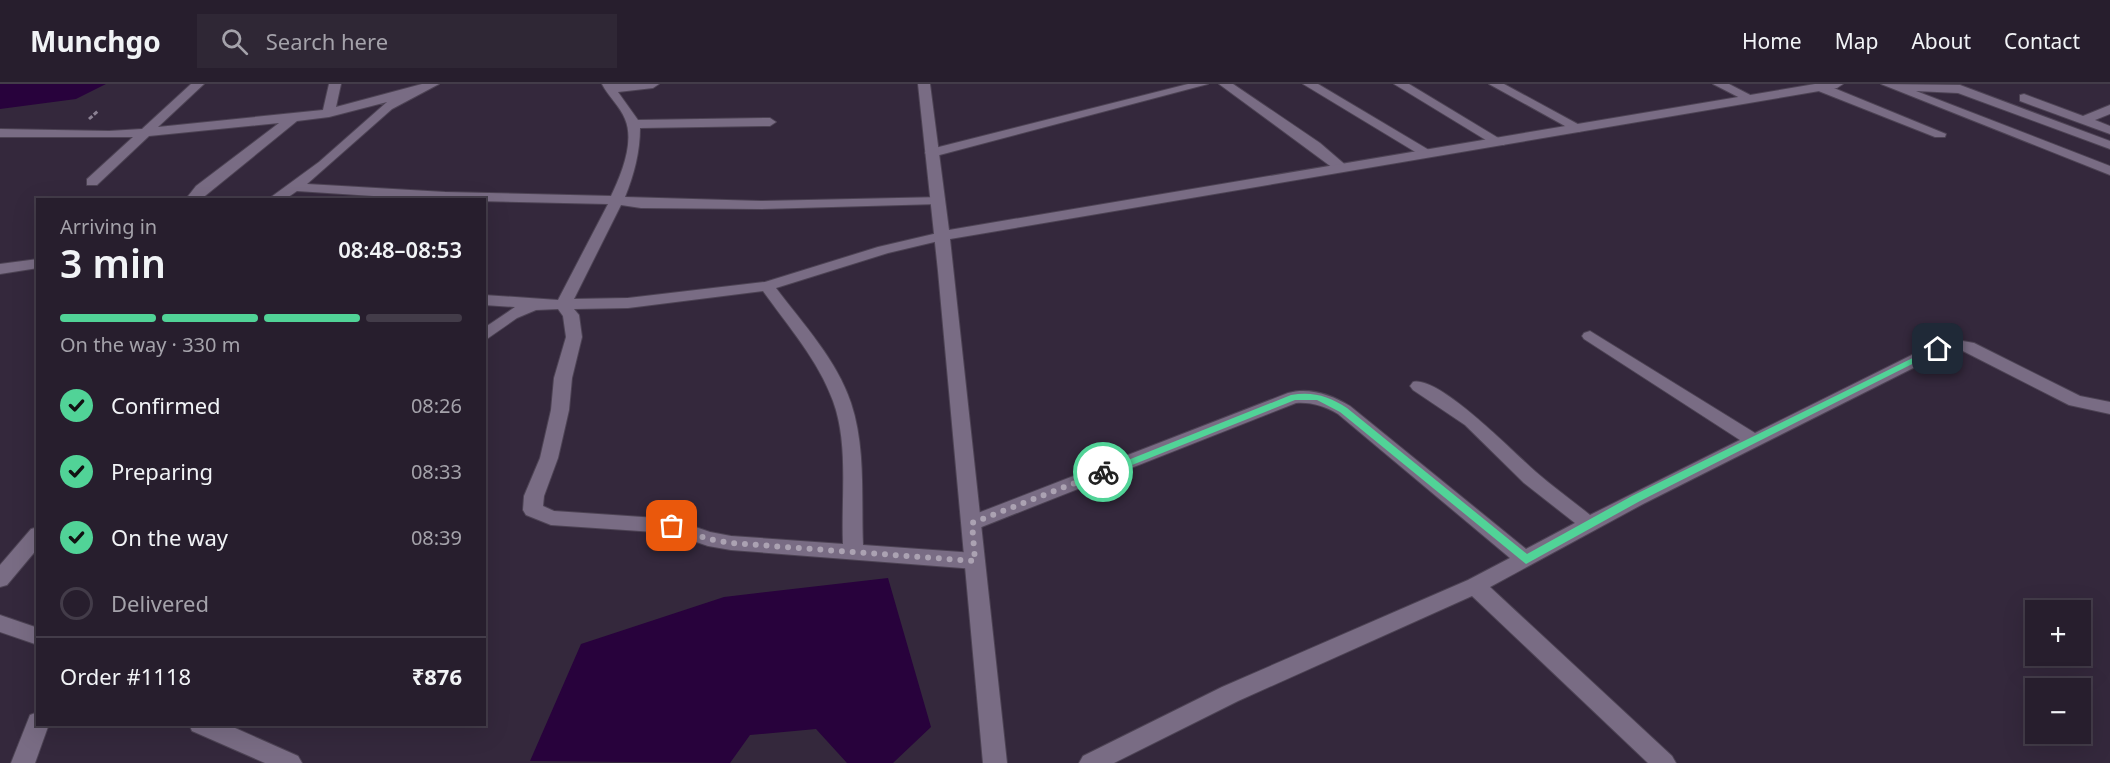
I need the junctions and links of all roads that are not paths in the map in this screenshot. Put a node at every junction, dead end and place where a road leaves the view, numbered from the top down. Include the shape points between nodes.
1 (198, 84) edge
2 (335, 84) edge
3 (433, 84) edge
4 (653, 84) edge
5 (924, 84) edge
6 (1202, 84) edge
7 (1226, 84) edge
8 (1309, 84) edge
9 (1400, 84) edge
10 (1495, 84) edge
11 (1719, 84) edge
12 (1837, 84) edge
13 (1891, 85) edge
14 (610, 87) edge
15 (1820, 87) junction
16 (2008, 92) dead end
17 (405, 93) junction
18 (1752, 99) junction
19 (2110, 109) edge
20 (329, 113) junction
21 (294, 118) junction
22 (2084, 120) junction
23 (770, 122) dead end
24 (634, 124) junction
25 (1579, 128) junction
26 (2110, 130) edge
27 (0, 133) edge
28 (146, 133) junction
29 (1940, 134) dead end
30 (1499, 142) junction
31 (2110, 145) edge
32 (932, 153) junction
33 (1427, 153) junction
34 (1342, 168) junction
35 (2110, 171) edge
36 (92, 182) dead end
37 (296, 187) junction
38 (194, 198) edge
39 (277, 198) edge
40 (615, 200) junction
41 (938, 200) junction
42 (942, 236) junction
43 (36, 263) edge
44 (0, 268) edge
45 (767, 286) junction
46 (486, 300) edge
47 (533, 305) junction
48 (563, 305) junction
49 (486, 334) edge
50 (1590, 336) dead end
51 (1419, 386) dead end
52 (2110, 408) edge
53 (1753, 440) junction
54 (972, 523) junction
55 (1590, 525) junction
56 (36, 536) edge
57 (853, 553) junction
58 (1526, 560) junction
59 (975, 561) junction
60 (0, 579) edge
61 (1475, 586) junction
62 (0, 624) edge
63 (36, 636) edge
64 (36, 726) edge
65 (205, 726) edge
66 (22, 762) edge
67 (290, 763) edge
68 (995, 763) edge
69 (1091, 763) edge
70 (1664, 763) edge

1 - 28 street
2 - 20 street
3 - 17 street
4 - 14 street
5 - 32 street
6 - 32 street
7 - 34 street
8 - 33 street
9 - 30 street
10 - 25 street
11 - 18 street
12 - 15 street
13 - 31 street via 1960,89
13 - 35 street
14 - 24 street
15 - 18 street
15 - 29 street
16 - 22 street
17 - 20 street
17 - 37 street
18 - 25 street
19 - 22 street
20 - 21 street
21 - 28 street
21 - 38 street
22 - 26 street
23 - 24 street
24 - 40 street via 635,151
25 - 30 street
27 - 28 street
28 - 36 street
30 - 33 street
32 - 41 street
33 - 34 street
34 - 42 street
37 - 39 street
37 - 40 street
40 - 41 street via 641,204 761,205
40 - 48 street
41 - 42 street
42 - 45 street
42 - 54 street
43 - 44 street
45 - 48 street via 628,303
45 - 57 street via 821,360 842,403
46 - 47 street
47 - 48 street
47 - 49 street via 511,315
48 - 57 street via 571,315 574,337 549,458 534,496 533,510 537,514 672,526 731,543
50 - 53 street
51 - 55 street via 1471,421 1531,478
52 - 53 street via 2075,401 1977,351 1957,345 1938,349
53 - 55 street
54 - 58 street via 1294,397 1317,397 1344,410
54 - 59 street
55 - 58 street
56 - 60 street
57 - 59 street
58 - 61 street
59 - 68 street
61 - 69 street via 1230,694
61 - 70 street
62 - 63 street
64 - 66 street
65 - 67 street

